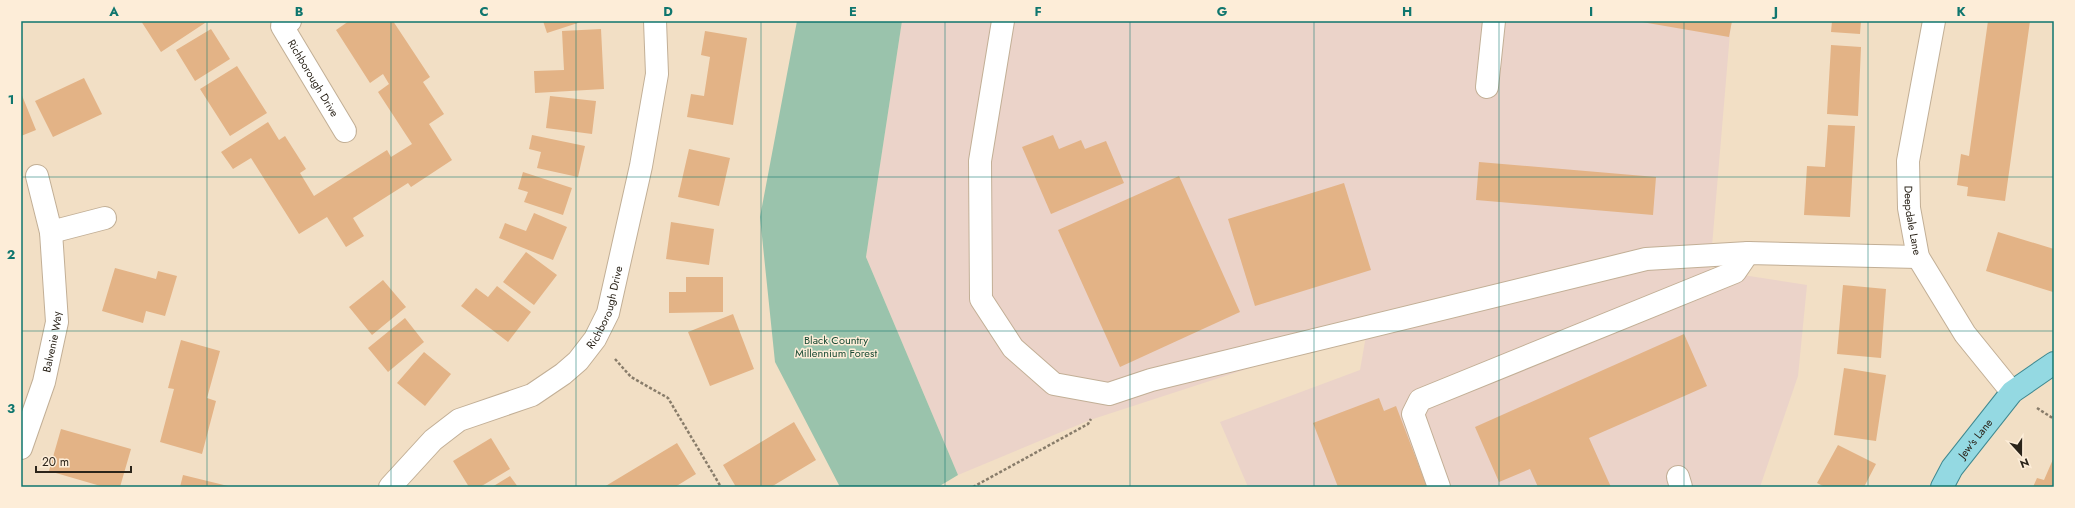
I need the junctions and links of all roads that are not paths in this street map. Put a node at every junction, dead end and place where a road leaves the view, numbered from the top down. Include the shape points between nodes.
1 (654, 21) edge
2 (1003, 21) edge
3 (1494, 21) edge
4 (1934, 21) edge
5 (283, 23) edge
6 (1487, 87) dead end
7 (344, 131) dead end
8 (37, 176) dead end
9 (105, 218) dead end
10 (51, 232) junction
11 (1748, 253) junction
12 (1918, 257) junction
13 (2054, 364) edge
14 (2012, 392) junction
15 (21, 448) edge
16 (390, 487) edge
17 (1439, 487) edge
18 (1942, 487) edge

1 - 16 street, Richborough Drive via 657,74 640,166 608,313 595,339 578,361 532,395 459,420 433,440
2 - 11 street via 980,161 981,299 1013,348 1054,384 1109,394 1151,380 1646,259
3 - 6 street
4 - 12 street, Deepdale Lane via 1908,161 1909,208
5 - 7 street, Richborough Drive
8 - 10 street, Balvenie Way
9 - 10 street
10 - 15 street, Balvenie Way via 57,322 44,382
11 - 12 street
11 - 17 street via 1735,272 1420,400 1413,414
12 - 14 street, Deepdale Lane via 1965,334
13 - 14 main road, Jew's Lane
14 - 18 main road, Jew's Lane via 1952,468

